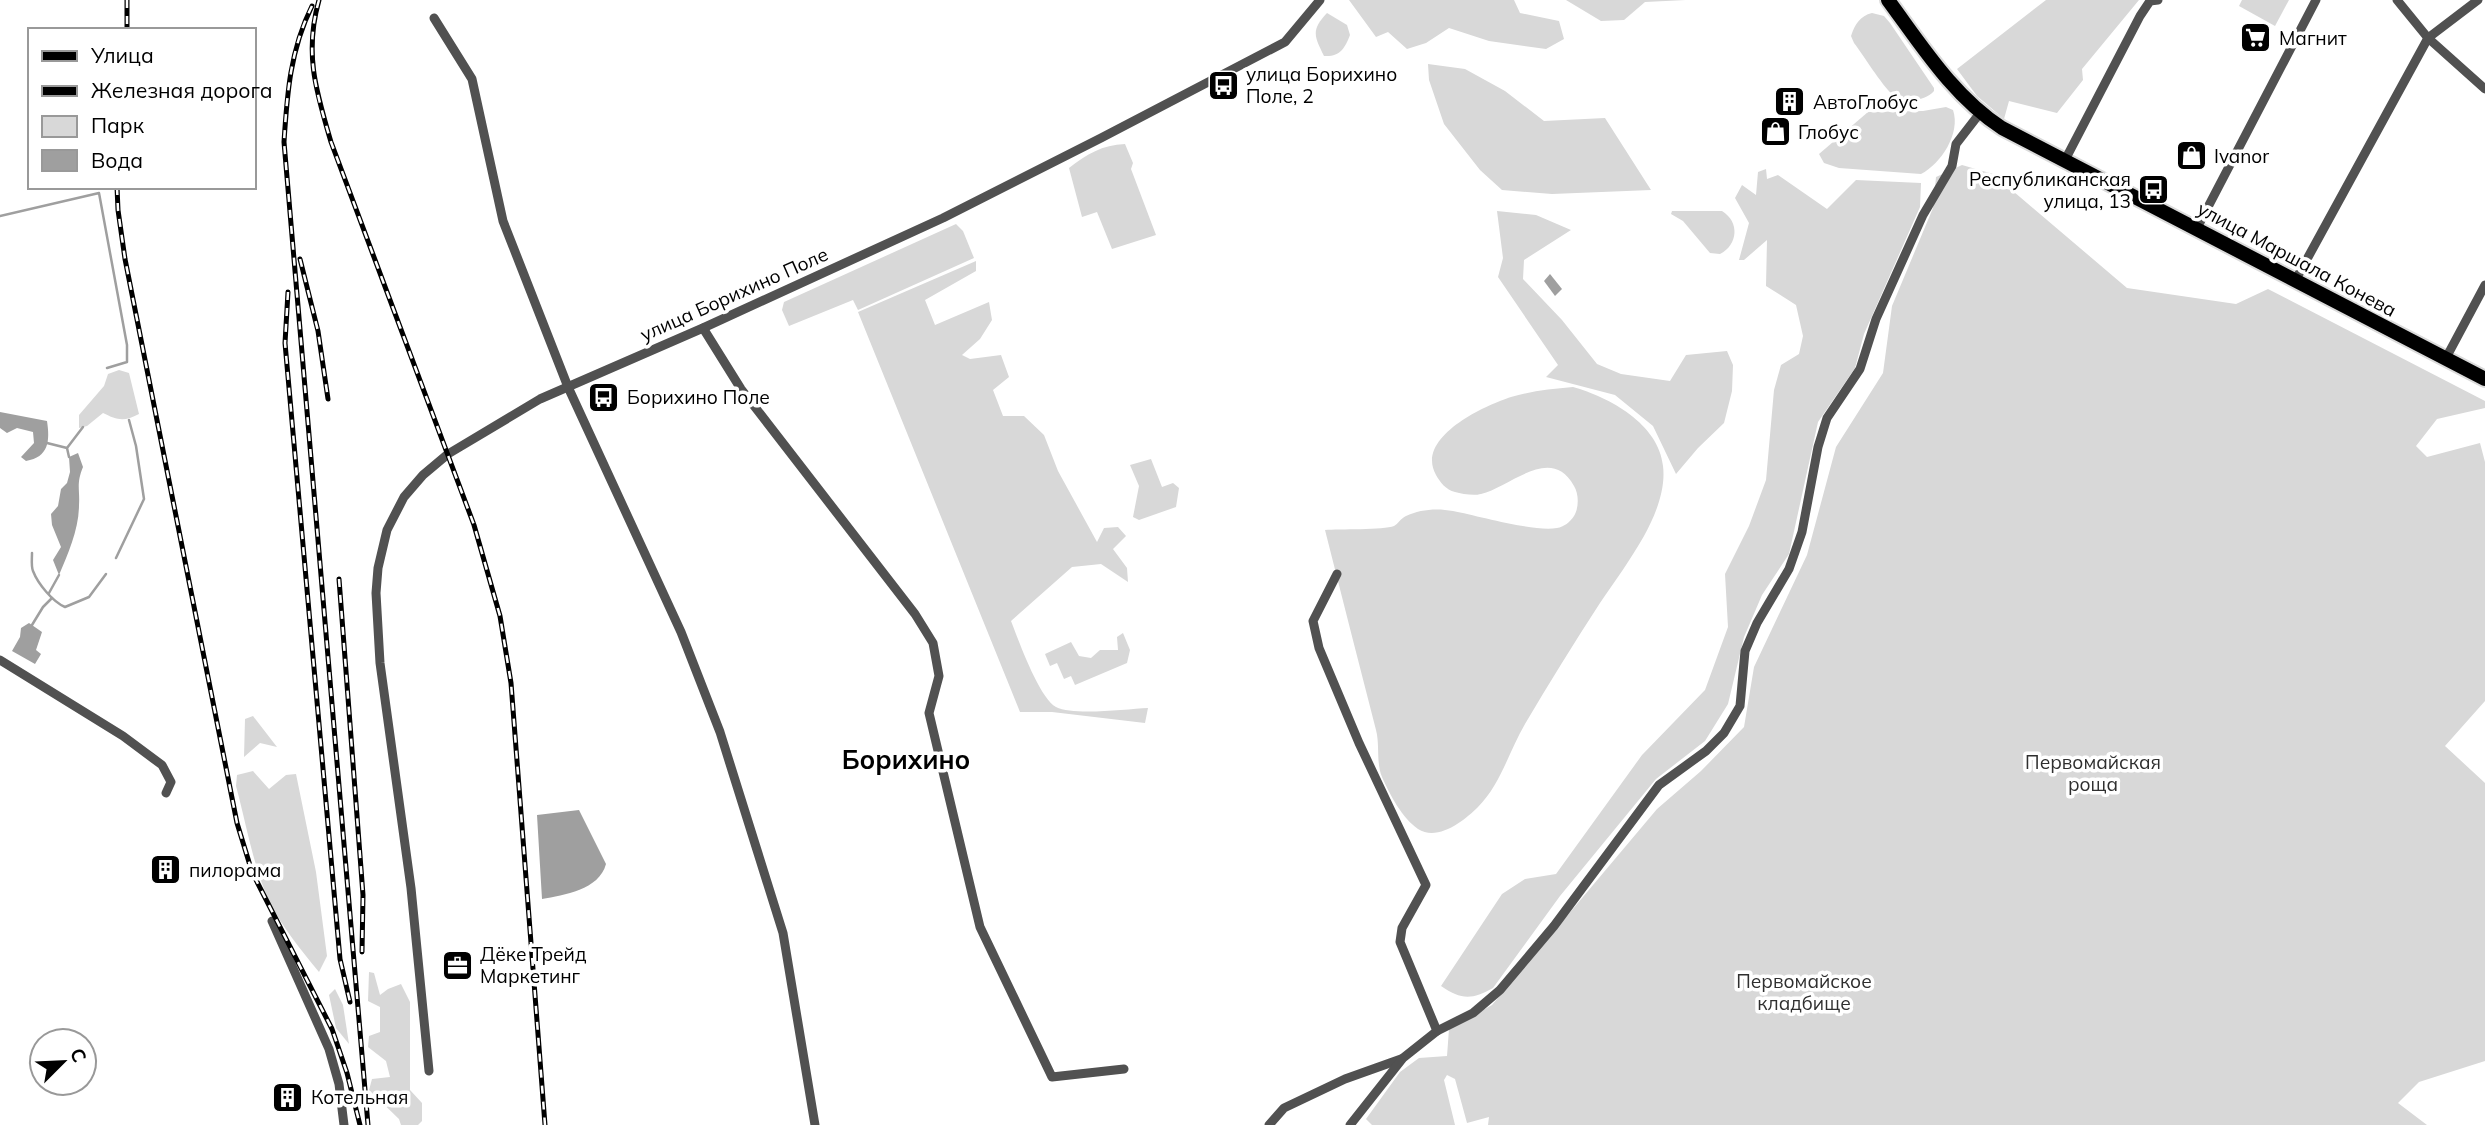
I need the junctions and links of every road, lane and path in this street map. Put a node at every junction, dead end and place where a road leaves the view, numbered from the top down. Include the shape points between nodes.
1 (1320, 0) edge
2 (1888, 0) edge
3 (2158, 0) edge
4 (2316, 0) edge
5 (2397, 0) edge
6 (2478, 0) edge
7 (434, 18) dead end
8 (2428, 38) junction
9 (2485, 89) edge
10 (1980, 113) junction
11 (2064, 162) junction
12 (2197, 228) junction
13 (2295, 281) junction
14 (2485, 285) edge
15 (703, 328) junction
16 (2446, 358) junction
17 (2485, 379) edge
18 (568, 387) junction
19 (1337, 574) dead end
20 (0, 660) edge
21 (166, 793) dead end
22 (272, 921) dead end
23 (1437, 1031) junction
24 (1403, 1058) junction
25 (1124, 1069) dead end
26 (429, 1071) dead end
27 (344, 1125) edge
28 (815, 1125) edge
29 (1269, 1125) edge
30 (1350, 1125) edge

1 - 15 street, улица Борихино Поле via 1285,42 1259,56 943,218
2 - 10 main road, улица Маршала Конева via 1942,73
3 - 11 street via 2150,1
4 - 12 street
5 - 8 street
6 - 8 street
7 - 18 street via 472,79 503,221
8 - 9 street
8 - 13 street
10 - 11 main road, улица Маршала Конева
10 - 23 street via 1956,144 1952,166 1923,215 1876,319 1860,369 1827,418 1802,532 1789,569 1745,652 1740,706 1724,733 1706,751 1659,785 1500,990 1473,1013
11 - 12 main road, улица Маршала Конева
12 - 13 main road, улица Маршала Конева
13 - 16 main road, улица Маршала Конева
14 - 16 street
15 - 18 street, улица Борихино Поле
15 - 25 street via 741,389 933,643 939,676 929,713 980,927 1052,1077
16 - 17 main road, улица Маршала Конева
18 - 26 street, улица Борихино Поле via 496,423 435,464 404,497 391,519 378,568 380,663 419,950
18 - 28 street via 681,632 720,732 783,933
19 - 23 street via 1313,621 1319,648 1359,743 1426,886 1402,928 1400,942
20 - 21 street via 162,765 171,782
22 - 27 street via 329,1049
23 - 24 street
24 - 29 street via 1284,1108
24 - 30 street

